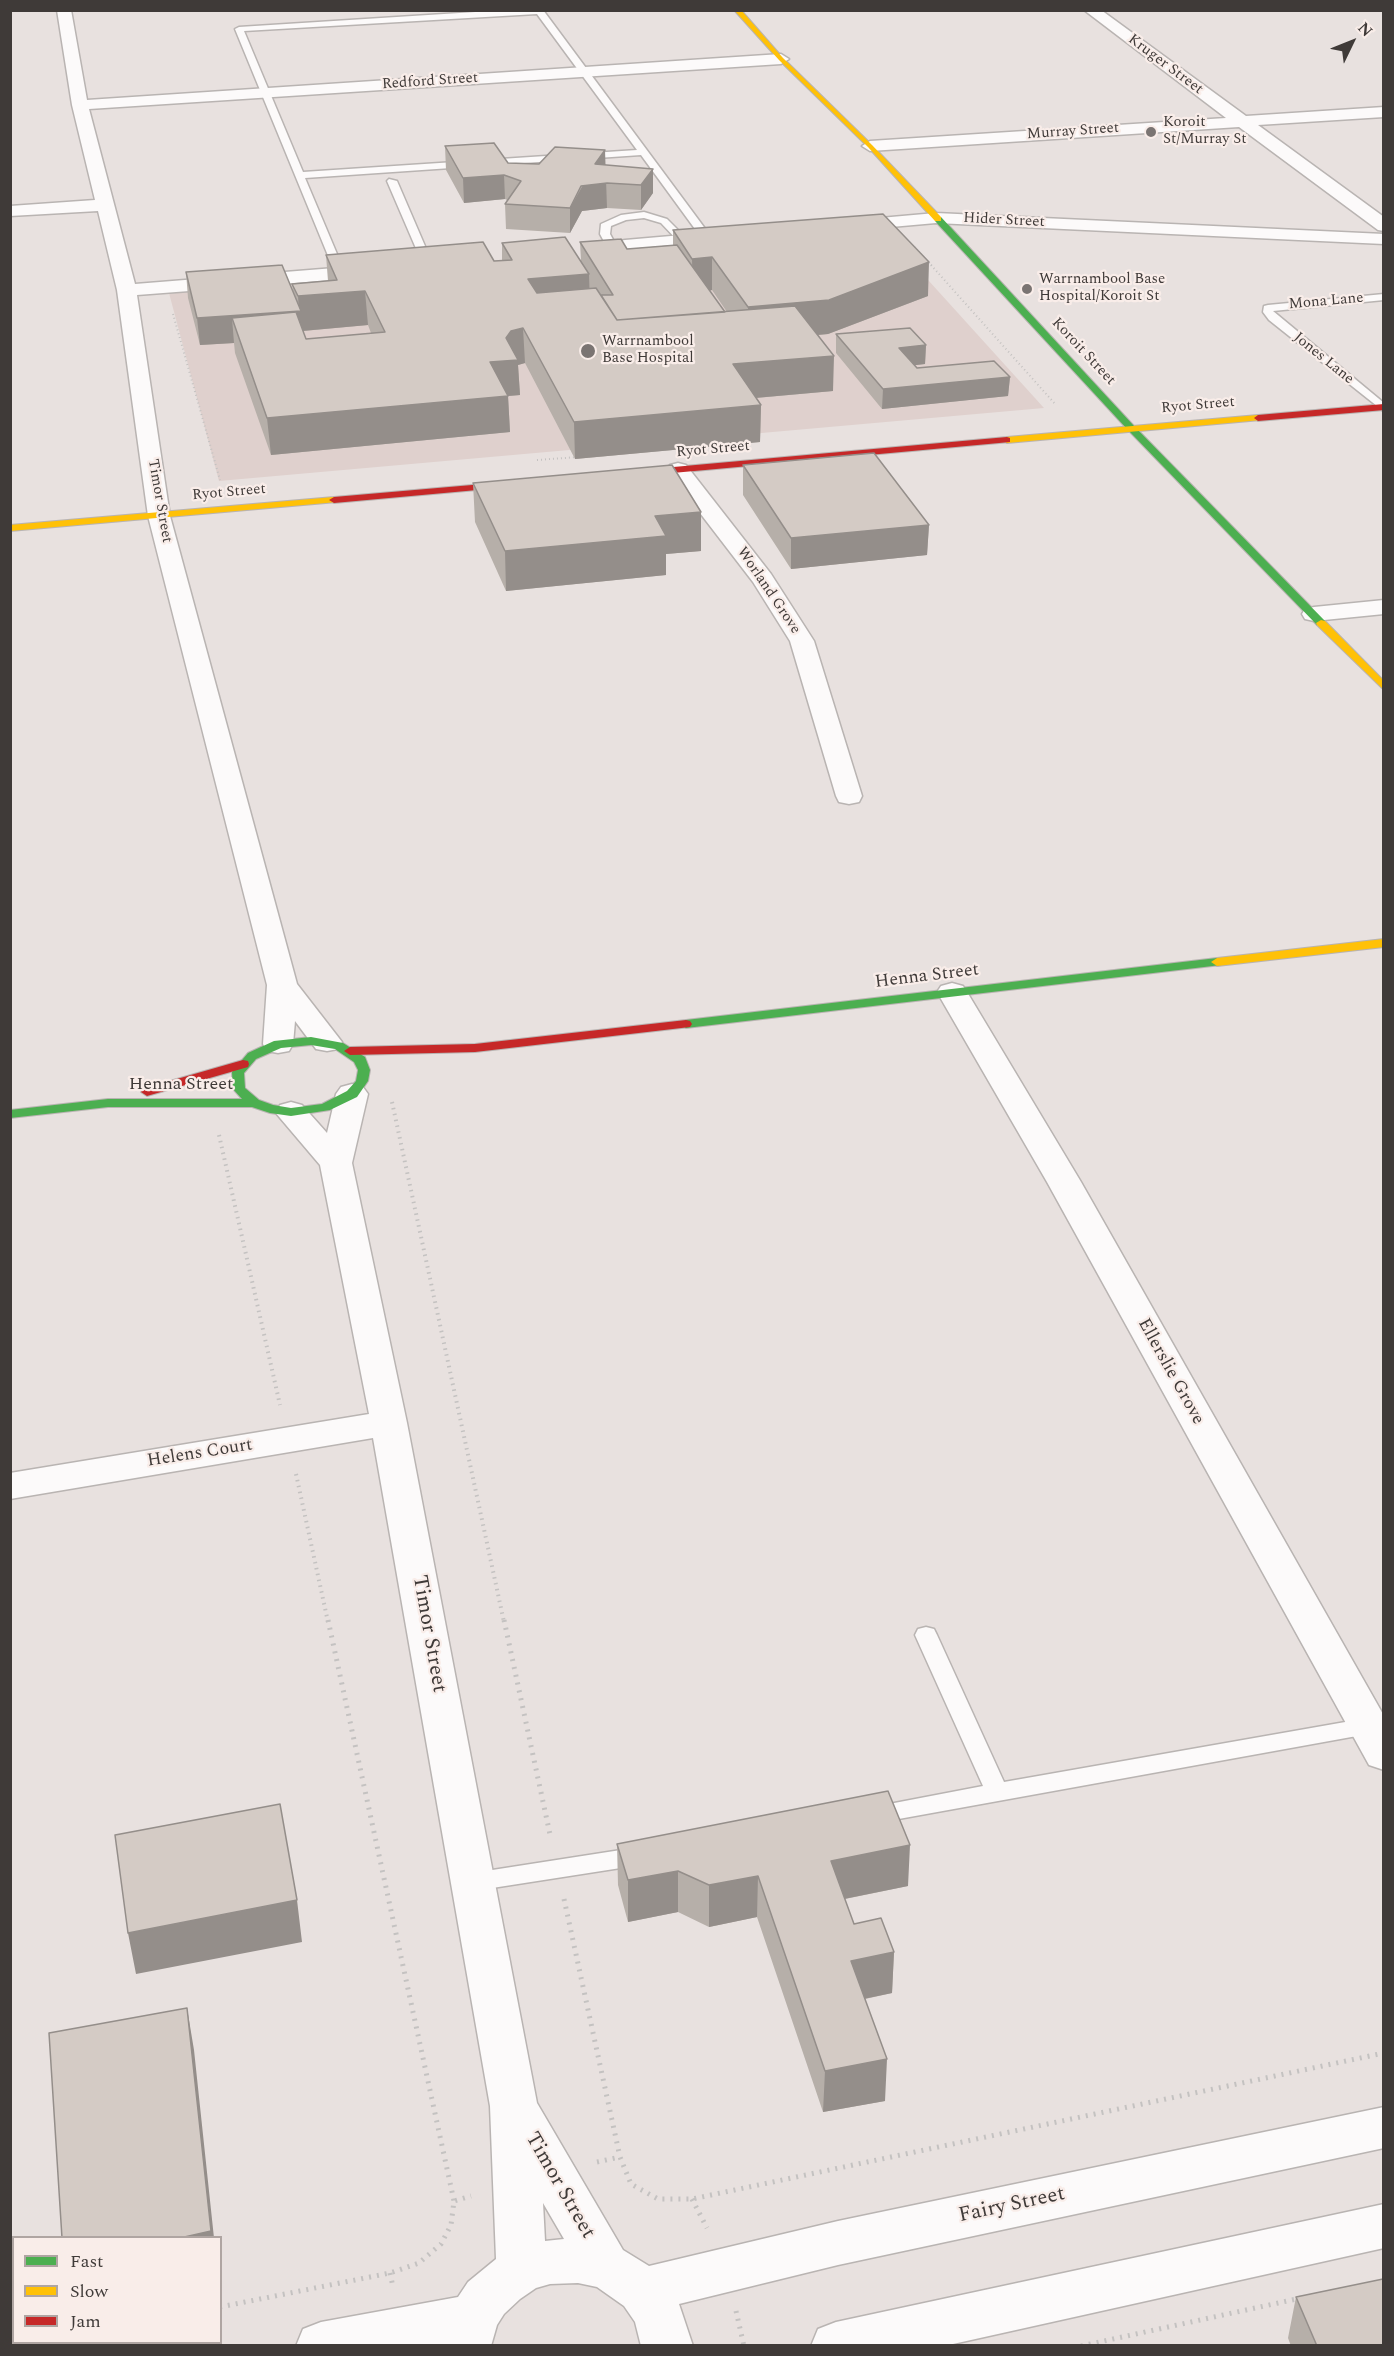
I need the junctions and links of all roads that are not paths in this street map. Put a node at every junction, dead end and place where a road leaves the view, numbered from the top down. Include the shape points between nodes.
1 (64, 10) edge
2 (737, 10) edge
3 (1092, 10) edge
4 (538, 11) edge
5 (781, 59) junction
6 (583, 72) junction
7 (265, 93) junction
8 (80, 105) junction
9 (1383, 112) edge
10 (1239, 121) junction
11 (870, 146) junction
12 (642, 152) junction
13 (301, 175) junction
14 (393, 181) dead end
15 (104, 205) junction
16 (10, 210) edge
17 (936, 218) junction
18 (1383, 226) edge
19 (823, 228) edge
20 (730, 236) edge
21 (707, 238) junction
22 (1383, 239) edge
23 (683, 240) junction
24 (625, 245) edge
25 (452, 265) edge
26 (621, 265) edge
27 (421, 267) joint
28 (392, 269) edge
29 (340, 273) junction
30 (127, 290) junction
31 (1383, 297) edge
32 (1268, 308) joint
33 (1383, 407) edge
34 (1131, 428) junction
35 (678, 470) junction
36 (619, 475) edge
37 (536, 482) edge
38 (159, 516) junction
39 (10, 528) edge
40 (1383, 607) edge
41 (1314, 614) junction
42 (1383, 687) edge
43 (849, 796) dead end
44 (1383, 943) edge
45 (282, 986) junction
46 (952, 992) junction
47 (278, 1044) junction
48 (338, 1047) junction
49 (475, 1048) junction
50 (430, 1062) dead end
51 (243, 1064) junction
52 (386, 1076) road end
53 (357, 1088) junction
54 (108, 1103) junction
55 (254, 1103) junction
56 (291, 1112) junction
57 (10, 1114) edge
58 (336, 1162) junction
59 (389, 1423) junction
60 (10, 1486) edge
61 (926, 1635) dead end
62 (1379, 1744) edge
63 (997, 1792) junction
64 (847, 1819) edge
65 (662, 1852) edge
66 (473, 1882) junction
67 (1383, 2127) edge
68 (536, 2179) junction
69 (1383, 2226) edge
70 (522, 2270) junction
71 (623, 2278) junction
72 (469, 2331) edge
73 (321, 2346) edge
74 (666, 2346) edge
75 (837, 2346) edge

1 - 8 street, Timor Street
2 - 5 street, Koroit Street
3 - 10 street, Kruger Street
4 - 6 lane
4 - 7 lane via 239,29
5 - 6 street, Redford Street
5 - 11 street, Koroit Street
6 - 7 street, Redford Street
6 - 12 lane
7 - 8 street, Redford Street
7 - 13 lane
8 - 15 street, Timor Street
9 - 10 street, Murray Street
10 - 11 street, Murray Street
10 - 18 street, Kruger Street
11 - 17 street, Koroit Street
12 - 13 lane
12 - 21 lane
13 - 29 lane
14 - 27 lane
15 - 16 street
15 - 30 street, Timor Street
17 - 19 street, Hider Street
17 - 22 street, Hider Street
17 - 34 street, Koroit Street
20 - 21 street
21 - 23 street
23 - 24 street
23 - 26 lane via 664,221 644,215 606,224 604,234
25 - 27 street
28 - 29 street
29 - 30 street
30 - 38 street, Timor Street
31 - 32 lane, Mona Lane
32 - 33 lane, Jones Lane via 1273,318
33 - 34 street, Ryot Street
34 - 35 street, Ryot Street
34 - 41 street, Koroit Street
35 - 36 street, Ryot Street
35 - 43 street, Worland Grove via 763,579 802,641
37 - 38 street, Ryot Street
38 - 39 street, Ryot Street
38 - 45 street, Timor Street
40 - 41 street
41 - 42 street, Koroit Street
44 - 46 street, Henna Street
45 - 47 street, Timor Street
45 - 48 street, Timor Street
46 - 49 street, Henna Street
46 - 62 street, Ellerslie Grove via 1064,1182
47 - 48 street, Henna Street via 302,1041
47 - 51 street, Henna Street
48 - 49 street, Henna Street
48 - 53 street via 360,1060 364,1071
49 - 50 street, Henna Street
51 - 54 street, Henna Street
51 - 55 street via 238,1072 238,1089
52 - 53 street
53 - 56 street via 325,1107
53 - 58 street, Timor Street
54 - 55 street, Henna Street
54 - 57 street, Henna Street
55 - 56 street, Henna Street
56 - 58 street
58 - 59 street, Timor Street
59 - 60 street, Helens Court
59 - 66 street, Timor Street
61 - 63 lane
62 - 63 lane
63 - 64 lane
65 - 66 lane
66 - 68 street, Timor Street via 514,2106
67 - 71 street, Fairy Street via 838,2243
68 - 70 street, Timor Street
68 - 71 street, Timor Street
69 - 75 street
70 - 71 street via 550,2262 578,2261
70 - 72 street via 486,2298
71 - 74 street, Timor Street via 658,2313
72 - 73 street

